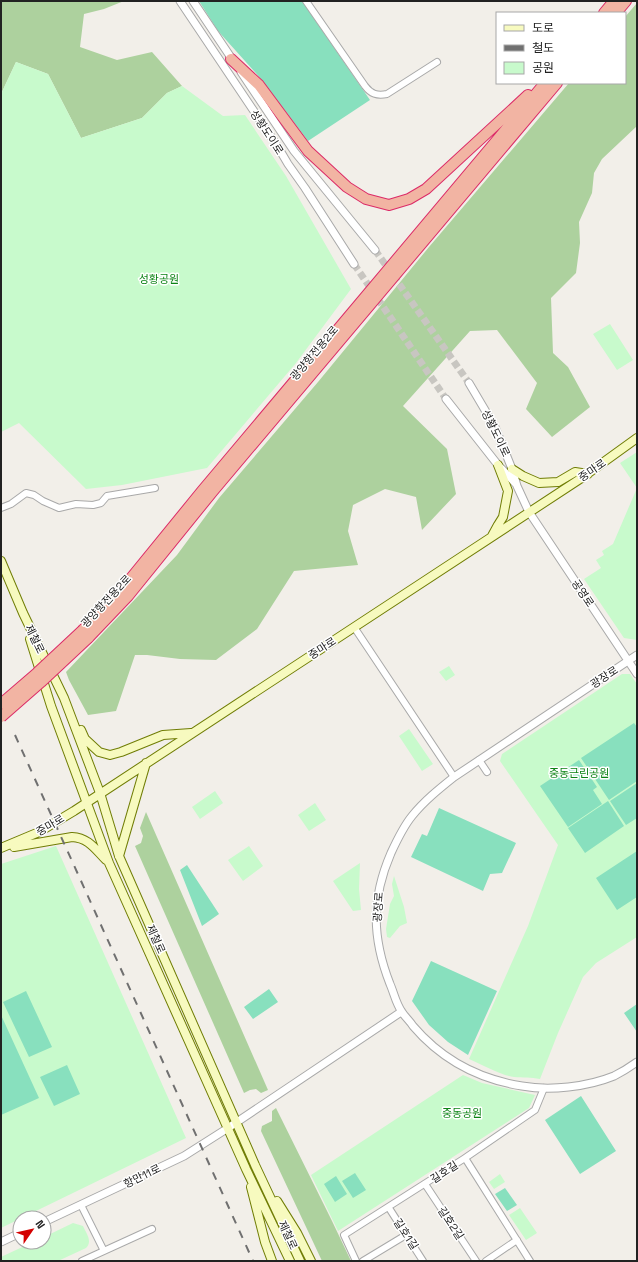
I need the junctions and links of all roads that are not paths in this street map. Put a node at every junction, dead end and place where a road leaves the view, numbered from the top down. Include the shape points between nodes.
1 (180, 1) edge
2 (193, 1) edge
3 (306, 1) edge
4 (614, 1) edge
5 (626, 1) edge
6 (605, 12) edge
7 (617, 12) edge
8 (232, 59) junction
9 (437, 62) dead end
10 (540, 84) edge
11 (544, 84) edge
12 (556, 84) edge
13 (375, 250) tunnel mouth
14 (354, 264) tunnel mouth
15 (469, 383) tunnel mouth
16 (446, 399) tunnel mouth
17 (637, 438) edge
18 (498, 465) junction
19 (512, 469) junction
20 (588, 474) junction
21 (517, 486) junction
22 (155, 488) dead end
23 (1, 508) edge
24 (529, 512) junction
25 (492, 537) junction
26 (1, 561) edge
27 (22, 613) junction
28 (354, 627) junction
29 (85, 634) junction
30 (637, 655) edge
31 (628, 661) junction
32 (637, 674) edge
33 (64, 698) junction
34 (1, 704) edge
35 (1, 717) edge
36 (192, 733) junction
37 (479, 760) junction
38 (146, 763) junction
39 (487, 772) dead end
40 (454, 777) junction
41 (100, 793) junction
42 (86, 802) junction
43 (1, 849) edge
44 (119, 856) junction
45 (109, 863) junction
46 (401, 1012) junction
47 (637, 1062) edge
48 (544, 1088) junction
49 (236, 1122) junction
50 (228, 1128) junction
51 (465, 1158) junction
52 (255, 1165) junction
53 (246, 1169) junction
54 (425, 1184) junction
55 (82, 1205) junction
56 (389, 1208) junction
57 (52, 1218) edge
58 (152, 1230) dead end
59 (406, 1235) junction
60 (12, 1237) edge
61 (517, 1240) junction
62 (1, 1242) edge
63 (104, 1251) junction
64 (82, 1261) edge
65 (272, 1261) edge
66 (290, 1261) edge
67 (300, 1261) edge
68 (311, 1261) edge
69 (356, 1261) edge
70 (363, 1261) edge
71 (423, 1261) edge
72 (476, 1261) edge
73 (486, 1261) edge
74 (530, 1261) edge

1 - 14 street, 성황도이로
2 - 8 street, 성황도이로
3 - 9 street via 373,94 387,94
4 - 6 highway
5 - 7 highway
8 - 10 highway via 259,85 308,151 323,166 347,187 366,199 389,204 409,199 426,189
8 - 13 street, 성황도이로 via 294,151
11 - 29 highway, 광양항전용2로
12 - 29 highway, 광양항전용2로 via 213,491 128,596
15 - 19 street, 성황도이로 via 495,428
16 - 18 street, 성황도이로
17 - 20 main road, 중마로
18 - 21 street, 성황도이로
18 - 25 main road via 508,491 503,517
19 - 20 main road via 539,483 558,482 575,472
19 - 21 street, 성황도이로
20 - 24 main road, 중마로
21 - 24 street, 성황도이로
22 - 23 street via 107,496 101,503 93,505 76,504 59,508 26,493
24 - 25 main road, 중마로
24 - 31 street, 공영로
25 - 28 main road, 중마로
26 - 27 main road, 제철로
27 - 33 main road, 제철로
27 - 42 main road, 제철로 via 51,706
28 - 36 main road, 중마로
28 - 40 street
29 - 34 highway, bridge
29 - 35 highway, bridge via 41,682
30 - 31 street, 광장로
31 - 32 street, 공영로
31 - 37 street, 광장로
33 - 36 main road via 85,739 99,752 110,755 163,735
33 - 41 main road, 제철로
36 - 38 main road, 중마로
37 - 39 street
37 - 40 street, 광장로
38 - 41 main road, 중마로
38 - 44 main road
40 - 46 street, 광장로 via 412,816 396,842 381,881 376,912 378,946
41 - 42 main road, 중마로
41 - 44 main road, 제철로
42 - 43 main road, 중마로 via 39,832
42 - 45 main road, 제철로
43 - 45 main road via 81,837
44 - 49 main road, 제철로
45 - 50 main road, 제철로
46 - 48 street, 광장로 via 442,1054 462,1067 480,1076 511,1084
46 - 49 street, 항만11로
47 - 48 street, 광장로 via 606,1078 562,1088
48 - 51 street via 535,1110
49 - 50 street, 항만11로
49 - 52 main road, 제철로
50 - 53 main road, 제철로
50 - 55 street, 항만11로 via 184,1156
51 - 54 street, 길호길
51 - 61 street, 길호길
52 - 67 main road, 제철로
52 - 68 main road via 297,1233
53 - 65 main road
53 - 66 main road, 제철로
54 - 56 street, 길호길
54 - 72 street, 길호2길
55 - 57 street, 항만11로
55 - 63 street
56 - 59 street, 길호1길
56 - 69 street, 길호길 via 344,1235
58 - 63 street
59 - 70 street
59 - 71 street, 길호1길
60 - 62 street
61 - 73 street
61 - 74 street, 길호길
63 - 64 street

